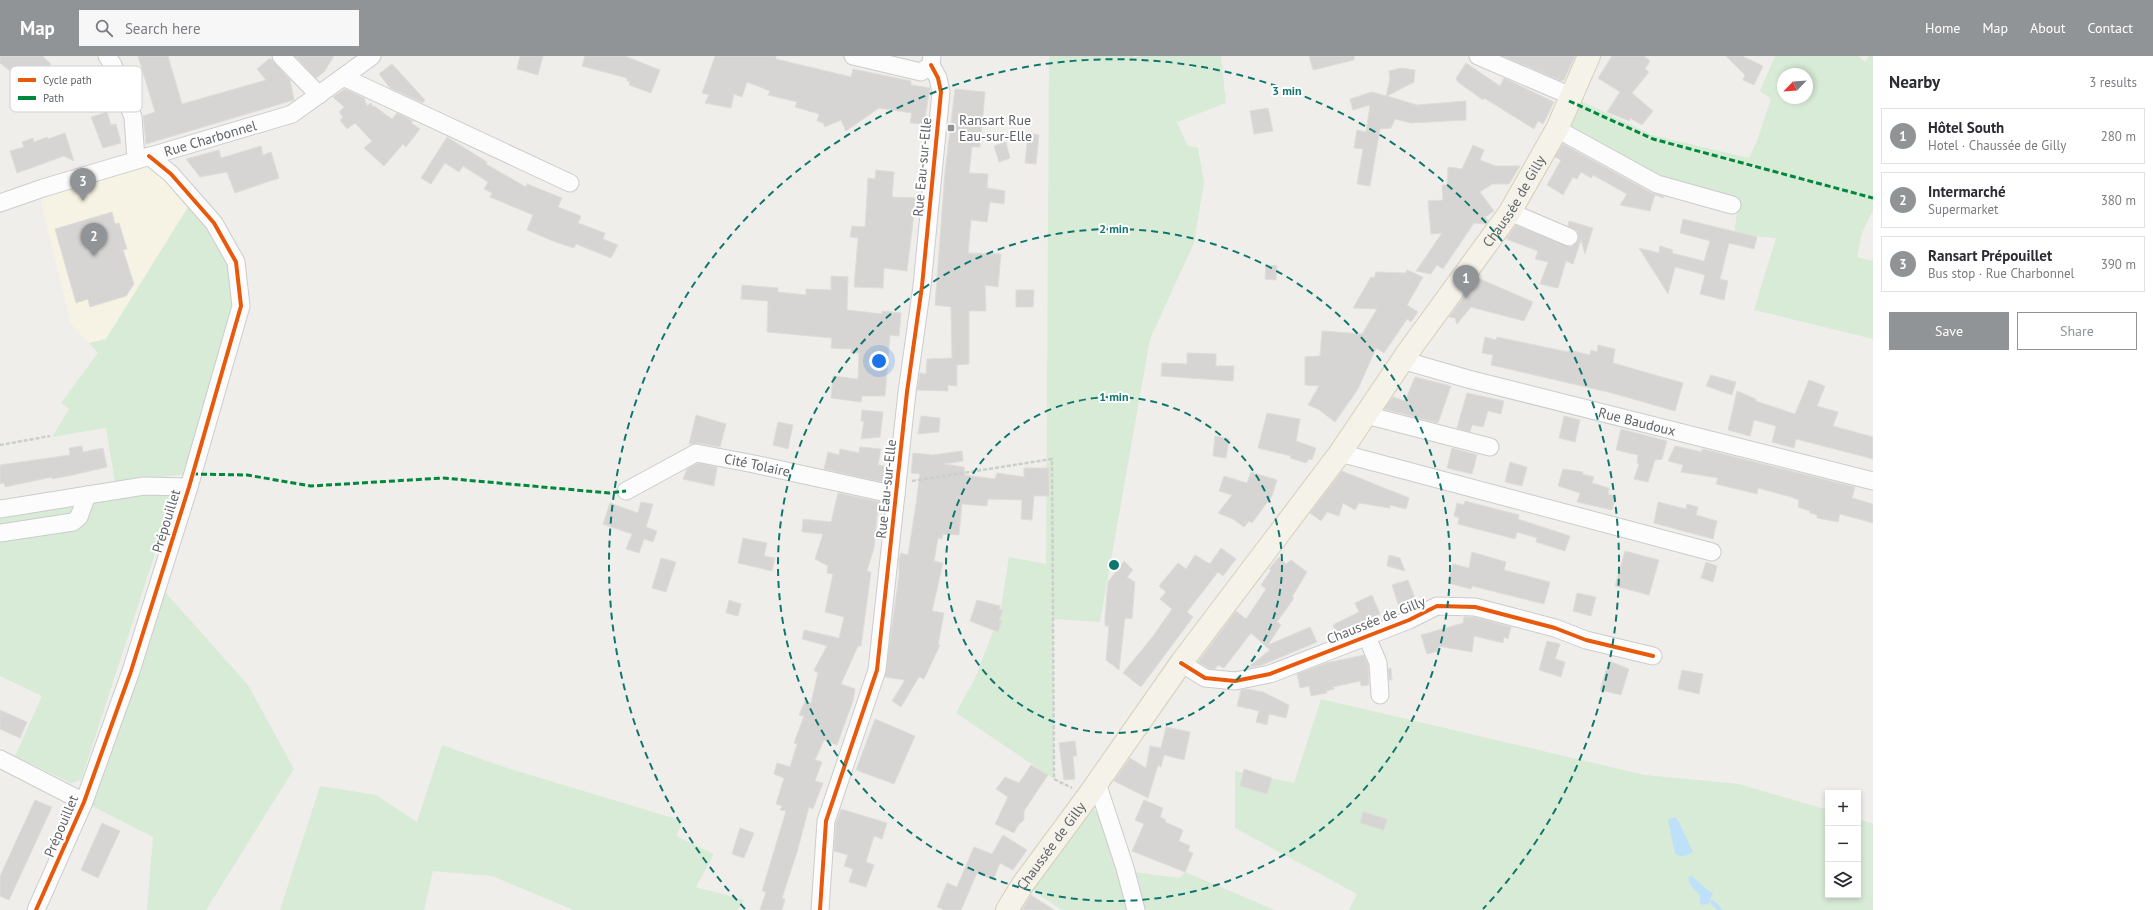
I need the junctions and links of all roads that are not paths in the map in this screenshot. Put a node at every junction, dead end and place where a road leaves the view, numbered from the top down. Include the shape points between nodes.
1 (107, 56) edge
2 (281, 56) edge
3 (372, 56) edge
4 (853, 56) edge
5 (1478, 56) edge
6 (1589, 56) edge
7 (932, 60) edge
8 (113, 66) edge
9 (343, 77) junction
10 (319, 95) junction
11 (1570, 96) junction
12 (131, 112) edge
13 (1557, 129) junction
14 (142, 158) junction
15 (570, 183) dead end
16 (0, 203) edge
17 (1732, 205) dead end
18 (1510, 212) junction
19 (1569, 237) dead end
20 (1402, 360) junction
21 (1366, 415) junction
22 (1490, 447) dead end
23 (1340, 453) junction
24 (1873, 481) edge
25 (189, 487) junction
26 (897, 489) junction
27 (626, 491) dead end
28 (87, 495) junction
29 (0, 509) edge
30 (0, 533) edge
31 (1712, 552) dead end
32 (1367, 637) junction
33 (1653, 656) dead end
34 (1181, 663) junction
35 (1380, 695) dead end
36 (0, 759) edge
37 (1092, 790) junction
38 (84, 802) junction
39 (36, 910) edge
40 (820, 910) edge
41 (1007, 910) edge
42 (1136, 910) edge

1 - 8 street
2 - 10 street
3 - 9 street, Rue Charbonnel
4 - 7 street via 921,72
5 - 11 street
6 - 11 main road, Chaussée de Gilly
7 - 26 street, Rue Eau-sur-Elle via 941,92 922,286
9 - 10 street, Rue Charbonnel
9 - 15 street
10 - 14 street, Rue Charbonnel via 292,114
11 - 13 main road, Chaussée de Gilly
12 - 14 street
13 - 17 street via 1657,184
13 - 18 main road, Chaussée de Gilly
14 - 16 street, Rue Charbonnel
14 - 25 street, Prépouillet via 170,174 214,223 236,262 241,306
18 - 19 street
18 - 20 main road, Chaussée de Gilly
20 - 21 main road, Chaussée de Gilly
20 - 24 street, Rue Baudoux
21 - 22 street
21 - 23 main road, Chaussée de Gilly
23 - 31 street
23 - 34 main road, Chaussée de Gilly
25 - 28 street via 144,486
25 - 38 street, Prépouillet via 131,671
26 - 27 street, Cité Tolaire via 696,453
26 - 40 street, Rue Eau-sur-Elle via 877,670 826,821
28 - 29 street
28 - 30 street via 79,517 73,522
32 - 33 street, Chaussée de Gilly via 1437,606 1475,607 1555,628 1586,640
32 - 34 street, Chaussée de Gilly via 1270,674 1235,681 1205,678
32 - 35 street, Chaussée de Gilly via 1378,663
34 - 37 main road, Chaussée de Gilly
36 - 38 street
37 - 41 main road, Chaussée de Gilly
37 - 42 street, Chaussée de Gilly via 1125,868
38 - 39 street, Prépouillet

